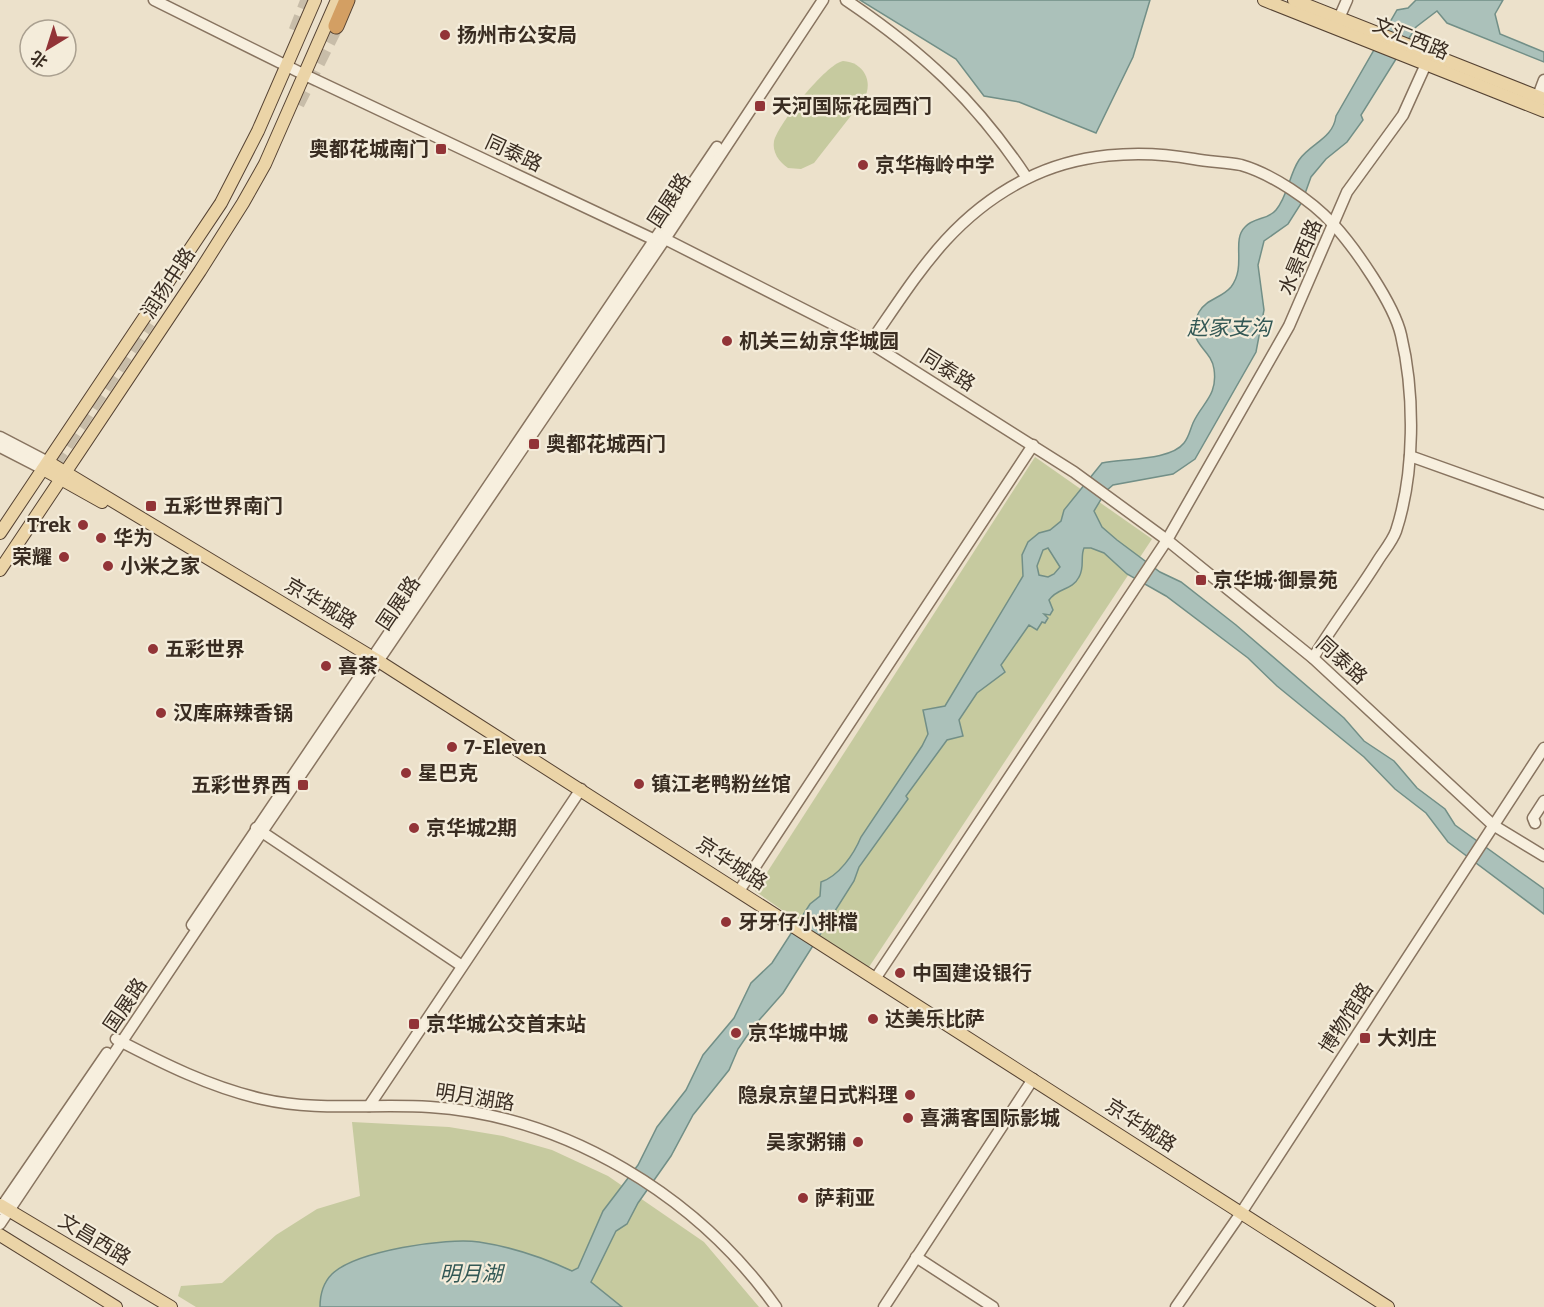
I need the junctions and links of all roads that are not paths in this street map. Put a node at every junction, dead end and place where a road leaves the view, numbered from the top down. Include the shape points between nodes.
1 (154, 0) edge
2 (315, 0) edge
3 (337, 0) edge
4 (347, 0) edge
5 (816, 0) edge
6 (823, 0) edge
7 (846, 0) edge
8 (1264, 0) edge
9 (1294, 0) edge
10 (1347, 0) edge
11 (1337, 23) junction
12 (336, 26) tunnel mouth
13 (1393, 45) junction
14 (1426, 64) junction
15 (287, 66) junction
16 (304, 75) junction
17 (1544, 80) edge
18 (1541, 98) edge
19 (1544, 111) edge
20 (1026, 178) junction
21 (1333, 225) junction
22 (660, 239) junction
23 (870, 344) junction
24 (0, 437) edge
25 (1033, 445) junction
26 (0, 447) edge
27 (1410, 456) junction
28 (46, 465) junction
29 (64, 475) junction
30 (1544, 504) edge
31 (0, 533) edge
32 (1167, 540) junction
33 (0, 570) edge
34 (1313, 658) junction
35 (374, 663) junction
36 (1544, 748) edge
37 (579, 792) junction
38 (1544, 801) edge
39 (1535, 823) dead end
40 (1493, 825) junction
41 (259, 830) junction
42 (1544, 856) edge
43 (740, 891) junction
44 (783, 923) junction
45 (829, 953) junction
46 (462, 966) junction
47 (875, 979) junction
48 (119, 1041) junction
49 (1031, 1082) junction
50 (369, 1107) junction
51 (3, 1208) edge
52 (1239, 1216) junction
53 (0, 1224) edge
54 (0, 1235) edge
55 (916, 1257) junction
56 (116, 1307) edge
57 (171, 1307) edge
58 (776, 1307) edge
59 (884, 1307) edge
60 (993, 1307) edge
61 (1176, 1307) edge
62 (1376, 1307) edge
63 (1388, 1307) edge

1 - 15 street, 同泰路
2 - 15 main road, 润扬中路
3 - 16 main road, 润扬中路
4 - 12 highway
5 - 22 street, 国展路
6 - 22 street, 国展路
7 - 20 street via 933,64 1003,143
8 - 11 main road, 文汇西路
9 - 11 main road, 文汇西路
10 - 11 street
11 - 13 main road, 文汇西路
13 - 14 main road, 文汇西路
13 - 18 main road, 文汇西路
14 - 19 main road, 文汇西路
14 - 21 street, 水景西路 via 1403,115 1347,192
15 - 16 street, 同泰路
15 - 28 main road, 润扬中路 via 221,203
16 - 22 street, 同泰路
16 - 29 main road, 润扬中路 via 265,164 243,203
17 - 18 street
20 - 21 street via 1094,157 1137,153 1241,165 1274,180
20 - 23 street via 988,202 935,249
21 - 27 street via 1383,296 1401,333 1409,388
21 - 32 street, 水景西路 via 1289,326
22 - 23 street, 同泰路
22 - 35 street, 国展路
23 - 25 street, 同泰路
24 - 28 street
25 - 32 street, 同泰路
25 - 43 street
26 - 28 street
27 - 30 street
27 - 34 street via 1406,494 1395,534
28 - 29 main road, 京华城路
28 - 31 main road, 润扬中路
29 - 33 main road, 润扬中路
29 - 35 main road, 京华城路
32 - 34 street, 同泰路
32 - 47 street, 水景西路
34 - 40 street, 同泰路
35 - 37 main road, 京华城路
35 - 41 street, 国展路
36 - 40 street, 博物馆路
37 - 43 main road, 京华城路
37 - 44 main road, 京华城路
37 - 46 street
38 - 39 street via 1533,818
40 - 42 street, 同泰路
40 - 52 street, 博物馆路
41 - 46 street
41 - 48 street, 国展路
43 - 44 main road, 京华城路
44 - 45 main road, 京华城路
45 - 47 main road, 京华城路
45 - 49 main road, 京华城路
46 - 50 street
47 - 49 main road, 京华城路
48 - 50 street, 明月湖路 via 201,1082 263,1100 318,1107
48 - 51 street, 国展路
49 - 52 main road, 京华城路
49 - 55 street
50 - 58 street, 明月湖路 via 430,1107 527,1125 577,1144 664,1196 718,1238
51 - 53 street, 国展路
51 - 57 main road, 文昌西路
52 - 61 street, 博物馆路
52 - 62 main road, 京华城路
52 - 63 main road, 京华城路
54 - 56 main road
55 - 59 street
55 - 60 street

